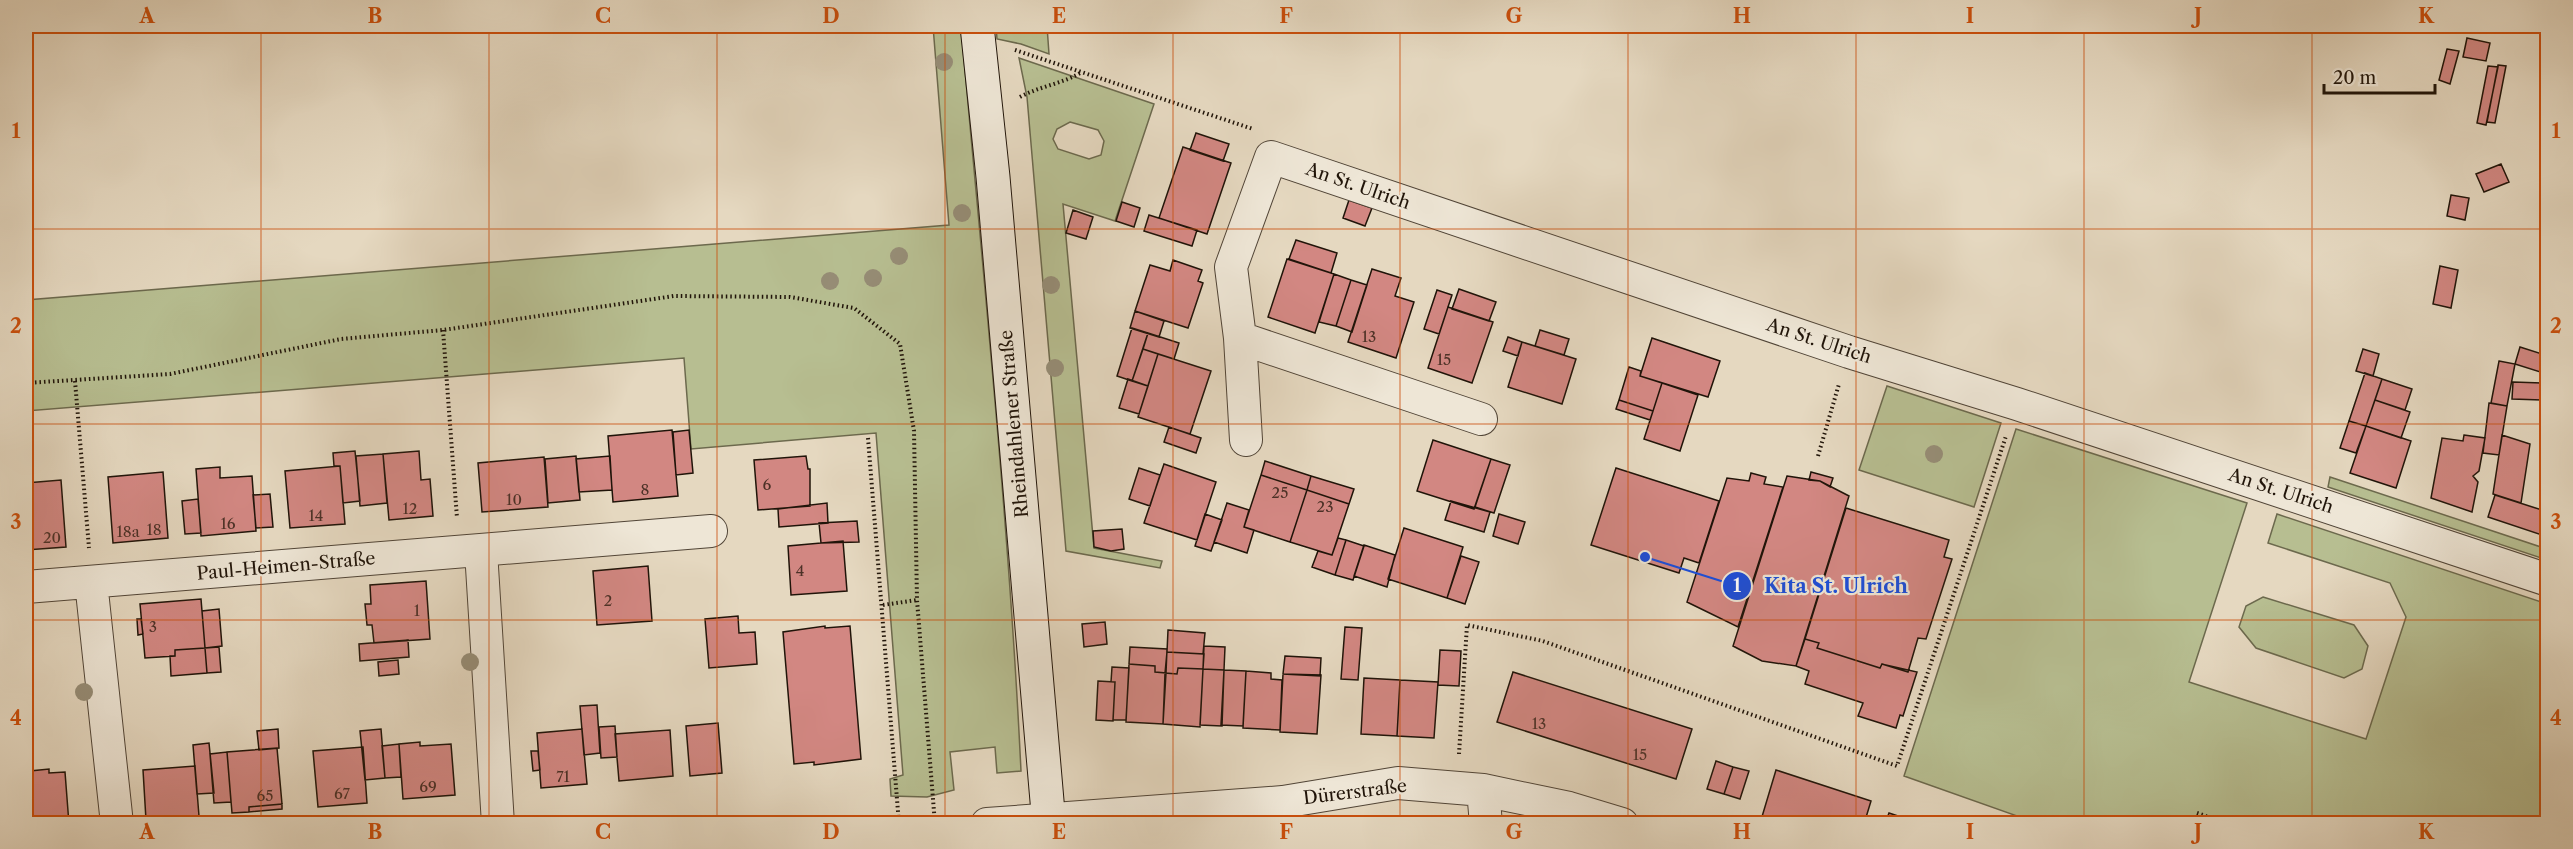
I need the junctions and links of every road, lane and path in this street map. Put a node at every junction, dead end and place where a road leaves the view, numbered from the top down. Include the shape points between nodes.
1 (978, 31) edge
2 (1082, 72) junction
3 (1014, 100) dead end
4 (1271, 157) junction
5 (443, 330) junction
6 (1239, 338) junction
7 (1849, 352) junction
8 (75, 381) junction
9 (26, 383) edge
10 (2017, 404) junction
11 (1480, 419) dead end
12 (868, 438) dead end
13 (1246, 440) dead end
14 (1818, 456) dead end
15 (711, 531) dead end
16 (470, 552) junction
17 (2547, 580) edge
18 (91, 582) junction
19 (26, 587) edge
20 (917, 600) junction
21 (883, 605) junction
22 (1483, 790) junction
23 (2197, 813) dead end
24 (1048, 820) edge
25 (117, 824) edge
26 (498, 824) edge
27 (899, 824) edge
28 (935, 824) edge
29 (987, 824) edge
30 (1486, 824) edge
31 (1622, 824) edge
32 (2228, 824) edge

1 - 2 path
1 - 24 main road, Rheindahlener Straße
2 - 3 path
2 - 4 path via 1254,129
4 - 6 street via 1231,267
4 - 7 street, An St. Ulrich
5 - 8 path via 341,339 170,374
5 - 16 path
5 - 20 path via 674,296 790,297 854,308 900,344 914,431
6 - 11 street
6 - 13 street
7 - 10 street, An St. Ulrich
7 - 14 path
8 - 9 path
8 - 18 path
10 - 17 street, An St. Ulrich
10 - 22 path via 1897,766 1543,641 1467,625 1458,767
12 - 21 path
15 - 16 street, Paul-Heimen-Straße
16 - 18 street, Paul-Heimen-Straße
16 - 26 street
18 - 19 street, Paul-Heimen-Straße
18 - 25 street
20 - 21 path
20 - 28 path
21 - 27 path
22 - 24 street, Dürerstraße via 1398,783 1283,802
22 - 30 street
22 - 31 street, Dürerstraße via 1569,807
23 - 32 path
24 - 29 street, Dürerstraße

